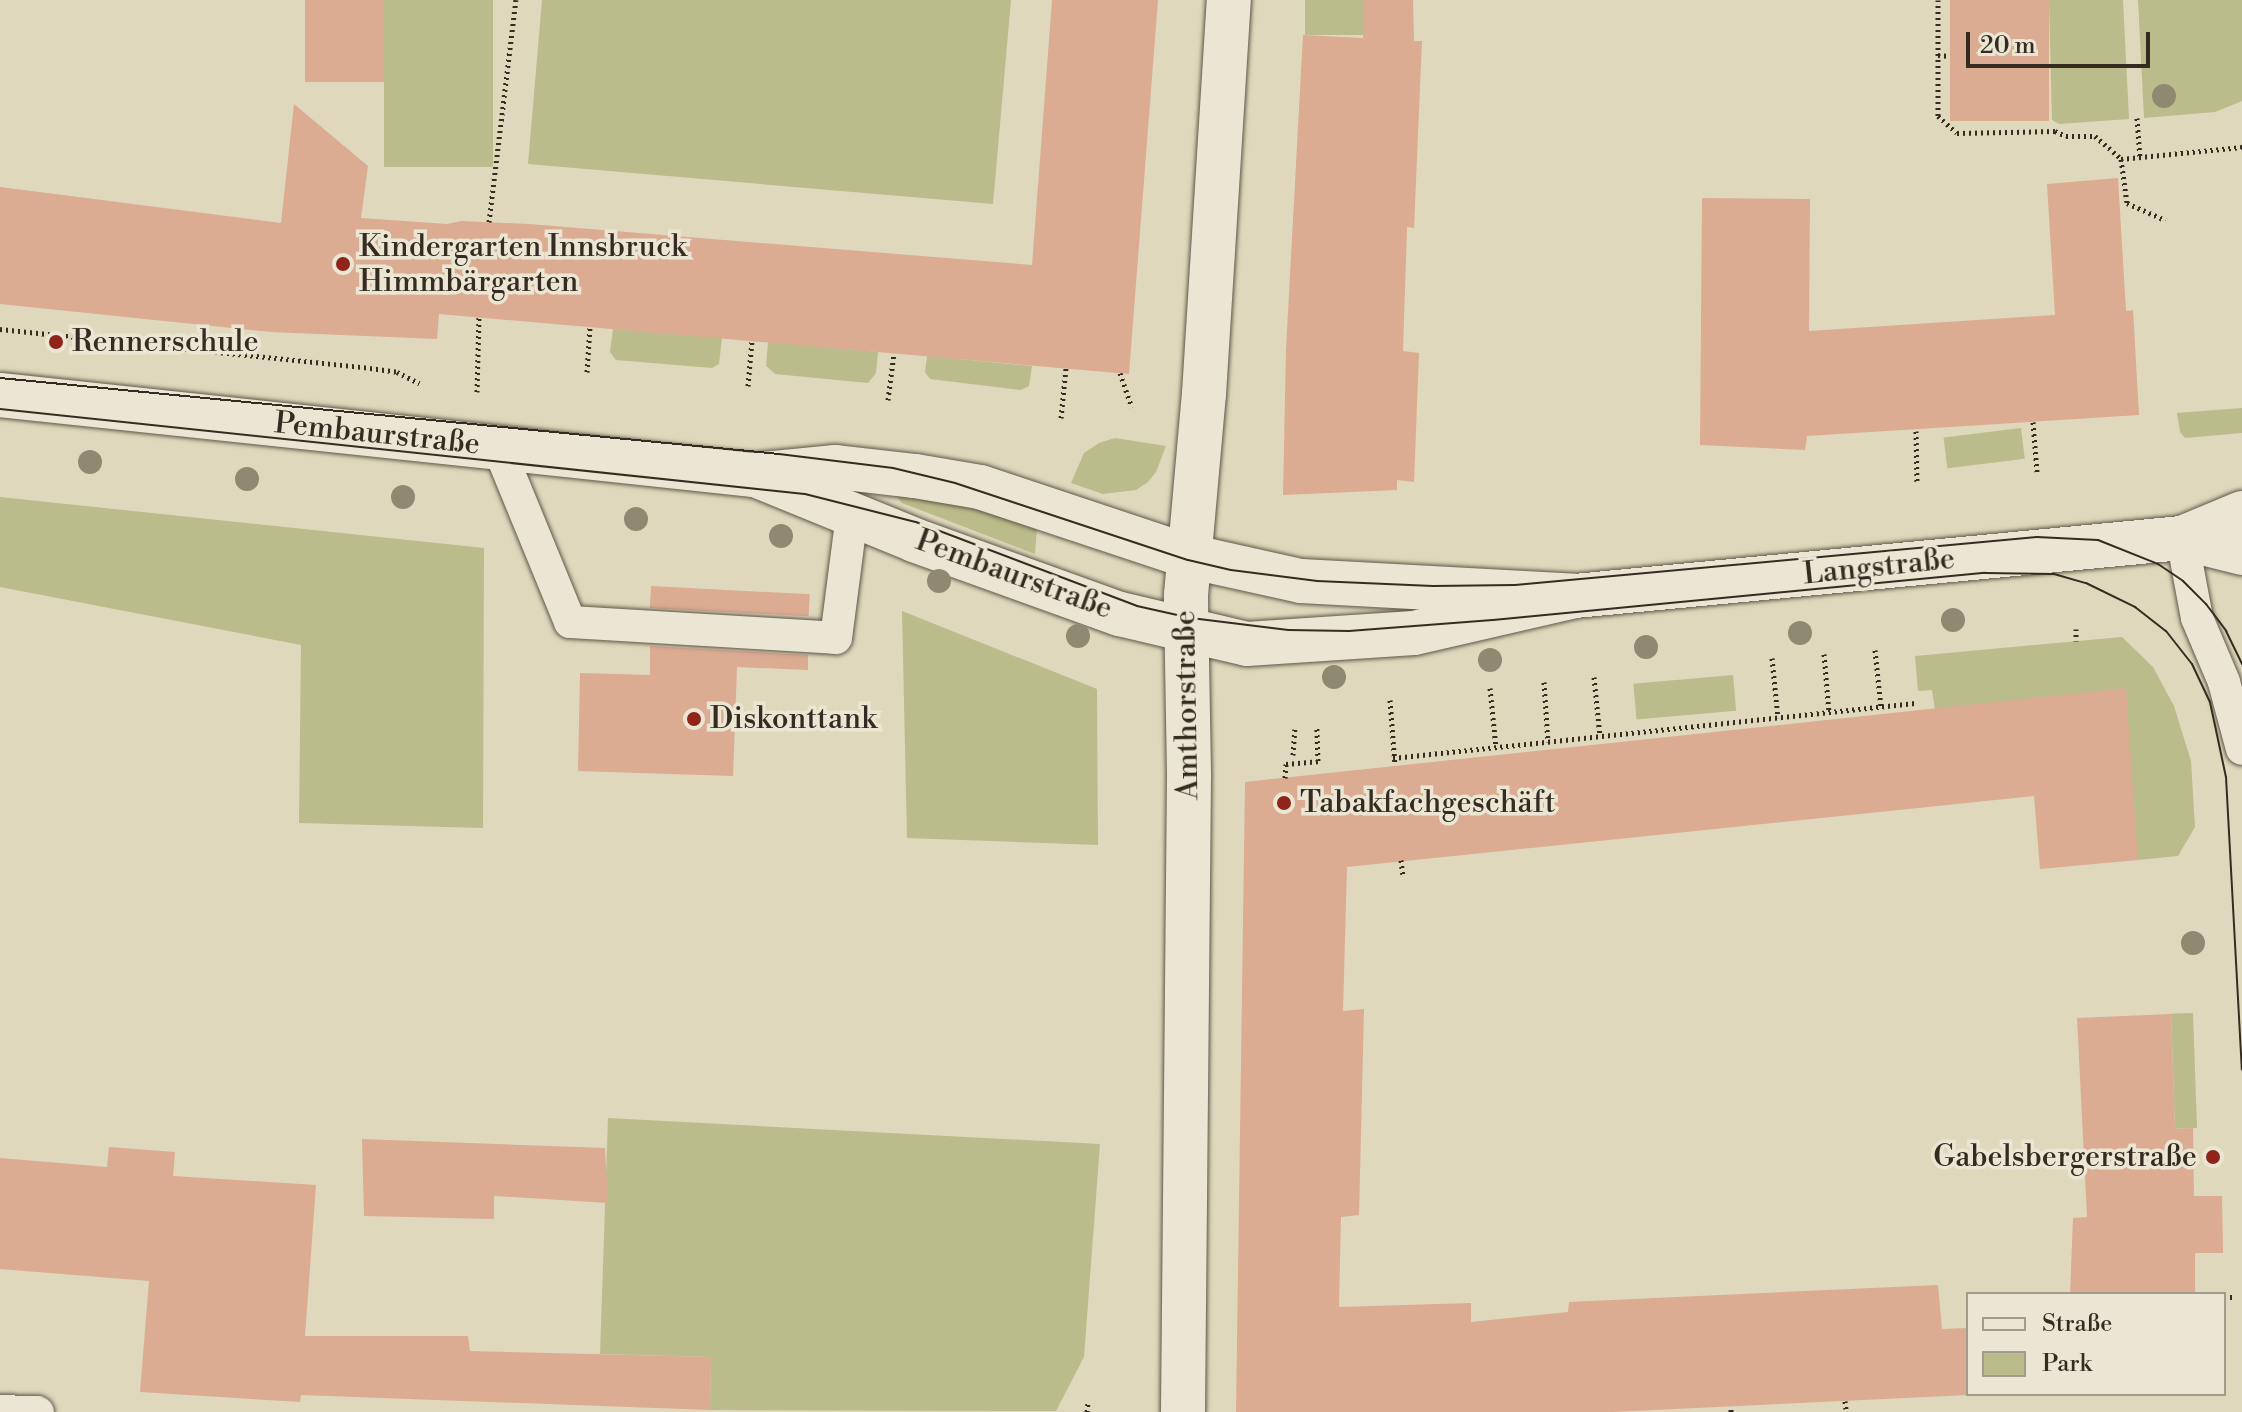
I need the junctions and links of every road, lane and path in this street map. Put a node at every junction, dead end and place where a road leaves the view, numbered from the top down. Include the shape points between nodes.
1 (516, 0) edge
2 (1229, 0) edge
3 (1938, 0) edge
4 (1938, 55) junction
5 (1950, 56) dead end
6 (2137, 118) dead end
7 (2242, 147) edge
8 (2140, 158) junction
9 (2121, 159) junction
10 (2165, 220) dead end
11 (489, 222) dead end
12 (479, 317) dead end
13 (590, 327) dead end
14 (0, 329) edge
15 (752, 340) dead end
16 (894, 353) dead end
17 (1066, 368) dead end
18 (587, 372) dead end
19 (1120, 373) dead end
20 (478, 374) dead end
21 (426, 386) dead end
22 (748, 386) dead end
23 (0, 395) edge
24 (888, 400) dead end
25 (1132, 407) dead end
26 (1061, 418) dead end
27 (2033, 422) dead end
28 (1916, 431) dead end
29 (503, 447) junction
30 (2037, 472) dead end
31 (754, 475) junction
32 (1917, 483) dead end
33 (2242, 513) edge
34 (852, 514) junction
35 (2182, 538) junction
36 (2242, 553) edge
37 (1188, 556) junction
38 (1575, 596) junction
39 (2076, 629) dead end
40 (1187, 633) junction
41 (2076, 641) dead end
42 (1875, 650) dead end
43 (1824, 654) dead end
44 (1772, 658) dead end
45 (1594, 677) dead end
46 (1544, 682) dead end
47 (1490, 688) dead end
48 (1390, 700) dead end
49 (1915, 703) dead end
50 (1900, 705) junction
51 (1881, 707) junction
52 (1829, 712) junction
53 (1902, 714) dead end
54 (1778, 718) junction
55 (1756, 720) junction
56 (1317, 728) dead end
57 (1295, 729) dead end
58 (1757, 729) dead end
59 (1617, 735) junction
60 (1600, 736) junction
61 (1548, 742) junction
62 (1618, 743) dead end
63 (1496, 747) junction
64 (1475, 749) junction
65 (2242, 749) edge
66 (1293, 755) dead end
67 (1476, 757) dead end
68 (1393, 758) junction
69 (1395, 765) dead end
70 (1285, 778) dead end
71 (1401, 860) dead end
72 (1403, 877) dead end
73 (2226, 1297) edge
74 (2233, 1297) dead end
75 (1845, 1401) dead end
76 (1088, 1402) dead end
77 (1846, 1409) dead end
78 (0, 1411) edge
79 (38, 1412) edge
80 (1087, 1412) edge
81 (1183, 1412) edge

1 - 11 path
2 - 37 street, Amthorstraße via 1204,394
3 - 4 path
4 - 5 path
4 - 9 path via 1938,116 1957,133 2055,131 2095,136
6 - 8 path
7 - 8 path
8 - 9 path
9 - 10 path via 2127,203
12 - 20 path
13 - 18 path
14 - 21 path via 370,368 397,372
15 - 22 path
16 - 24 path
17 - 26 path
19 - 25 path
23 - 29 street, Pembaurstraße
27 - 30 path
28 - 32 path
29 - 31 street, Pembaurstraße
29 - 34 lane via 509,474 570,622 836,638
31 - 34 street, Pembaurstraße
31 - 37 street, Pembaurstraße via 836,467 980,487
33 - 35 street, Langstraße
34 - 40 street, Pembaurstraße via 1048,589
35 - 36 street, Langstraße
35 - 38 street, Langstraße
35 - 65 lane via 2197,618 2224,682
37 - 38 street, Langstraße via 1301,581
37 - 40 street, Amthorstraße
38 - 40 street, Langstraße via 1414,633 1247,644
39 - 41 path
40 - 81 street, Amthorstraße
42 - 51 path
43 - 52 path
44 - 54 path
45 - 60 path
46 - 61 path
47 - 63 path
48 - 68 path
49 - 50 path
50 - 51 path
50 - 53 path
51 - 52 path
52 - 54 path
54 - 55 path
55 - 58 path
55 - 59 path
56 - 70 path via 1318,761 1286,764
57 - 66 path
59 - 60 path
59 - 62 path
60 - 61 path
61 - 63 path
63 - 64 path
64 - 67 path
64 - 68 path
68 - 69 path
71 - 72 path
73 - 74 path
75 - 77 path
76 - 80 path
78 - 79 lane

